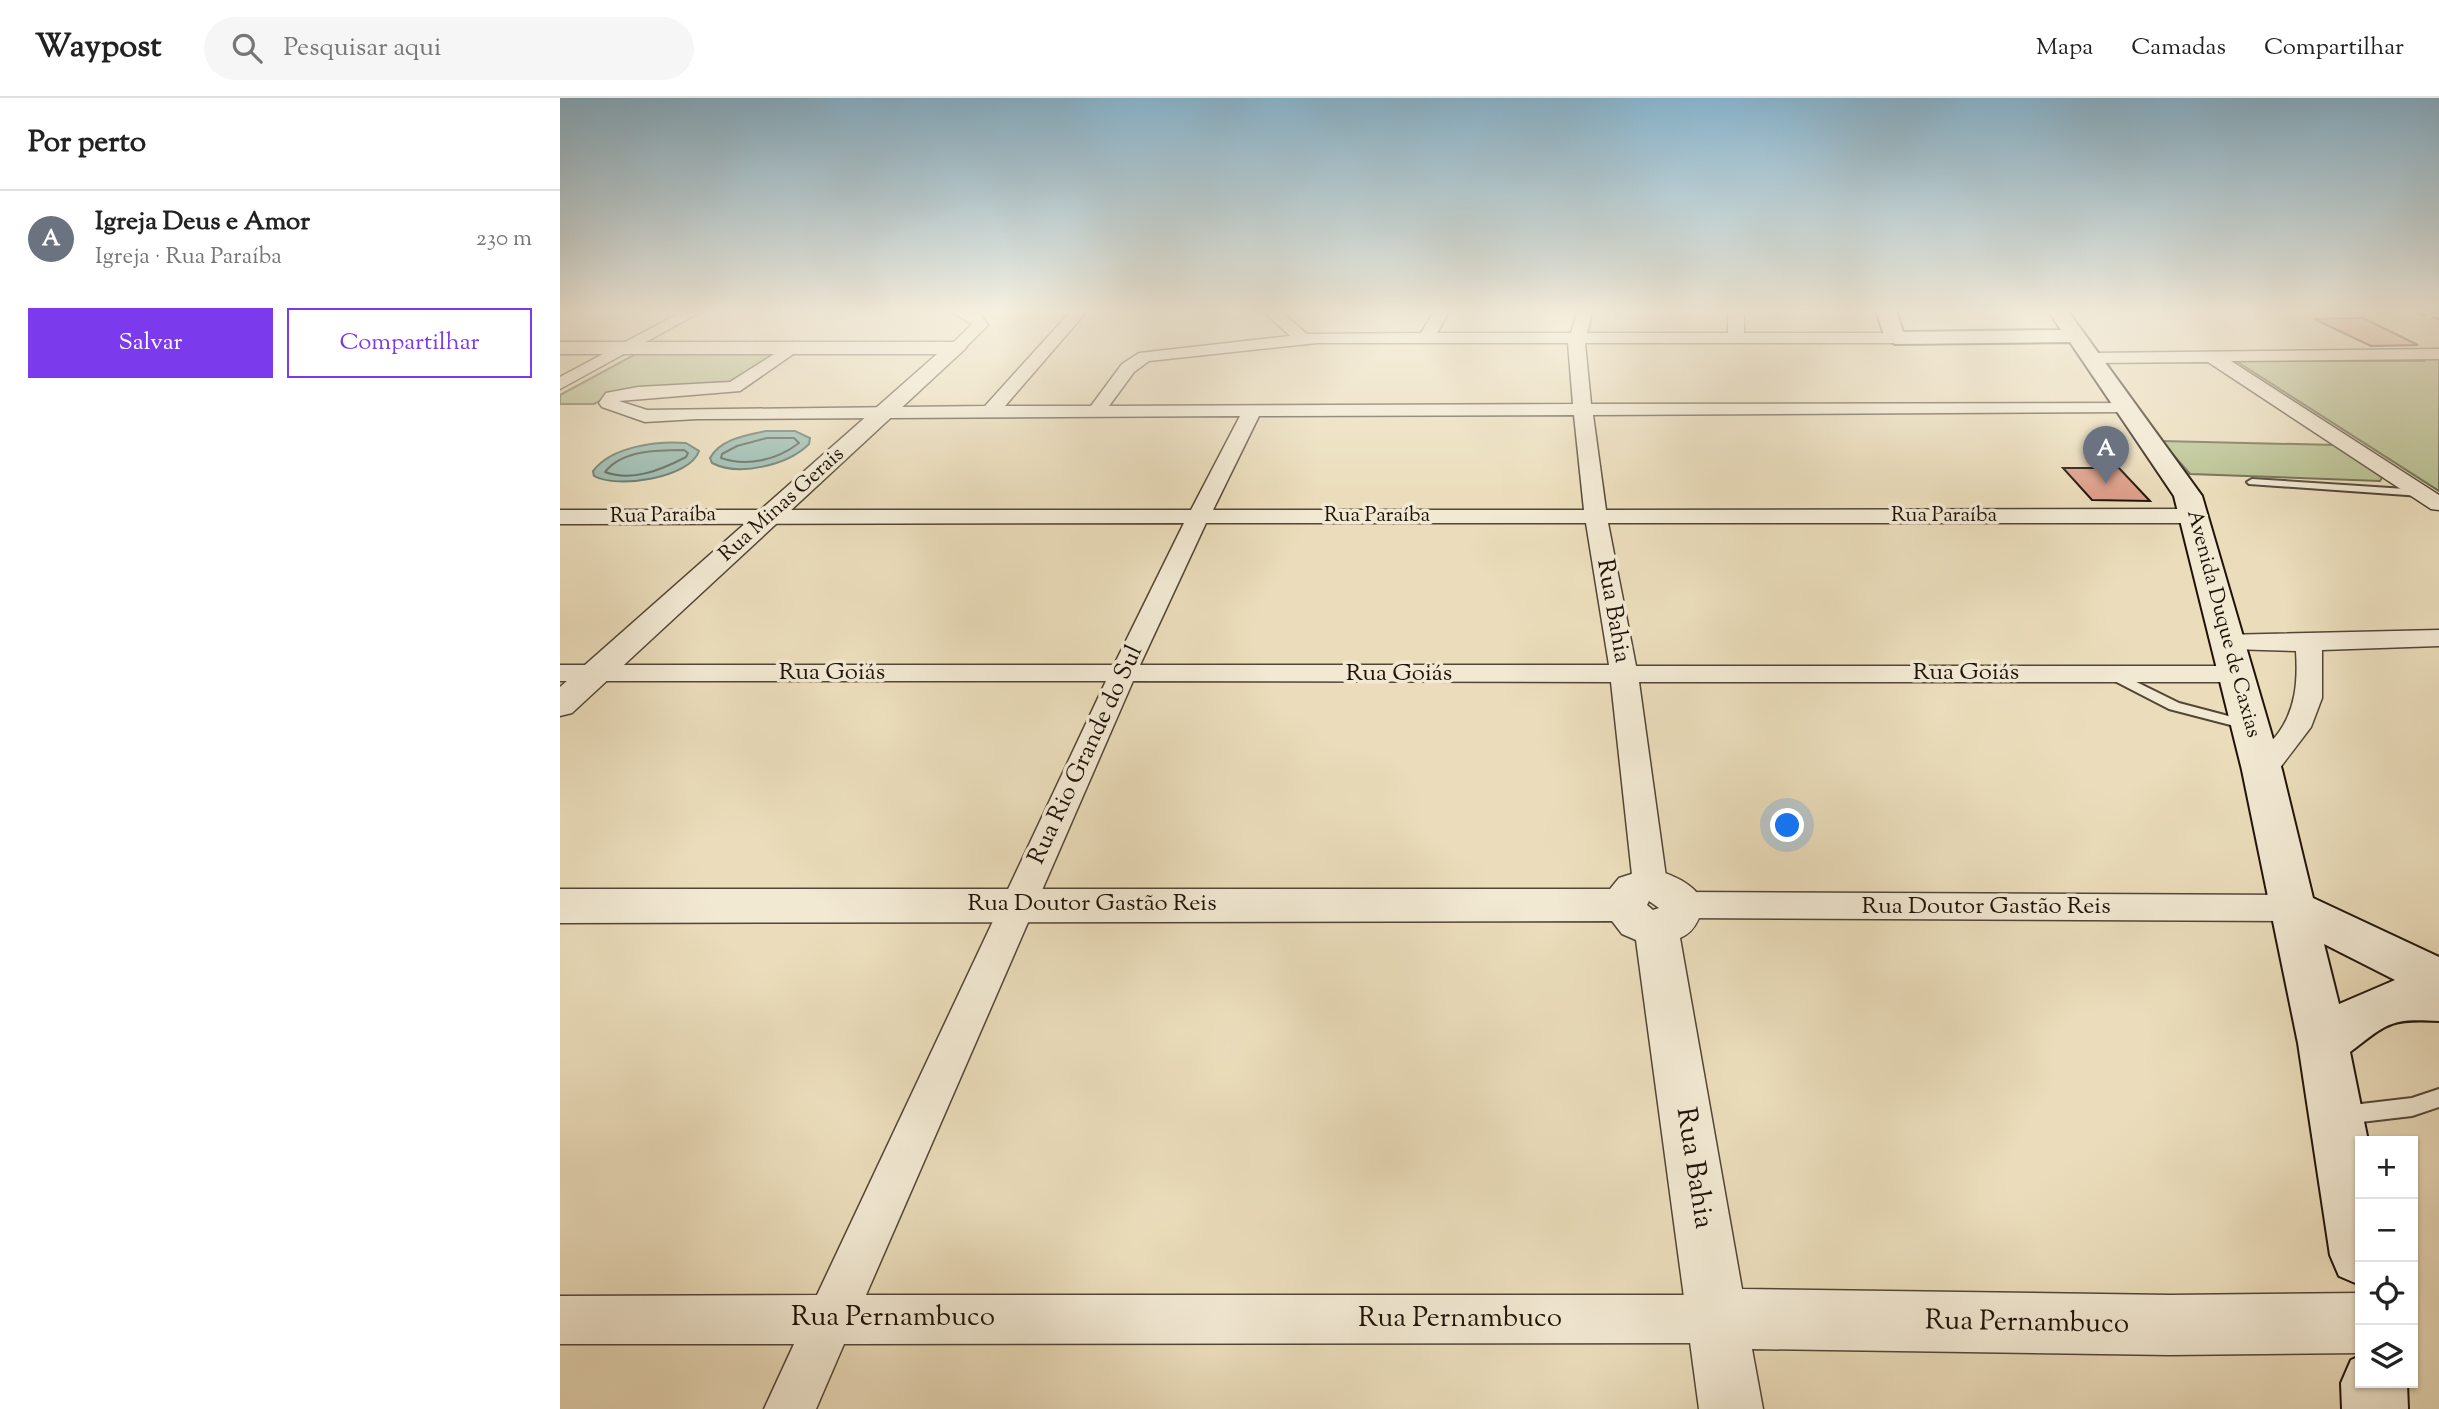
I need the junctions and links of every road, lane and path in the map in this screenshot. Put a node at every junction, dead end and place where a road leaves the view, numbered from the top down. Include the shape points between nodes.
1 (584, 371) edge
2 (757, 371) edge
3 (930, 371) edge
4 (1026, 371) edge
5 (1126, 371) edge
6 (1579, 371) edge
7 (2101, 371) edge
8 (2234, 371) edge
9 (560, 384) edge
10 (2127, 407) junction
11 (1583, 409) junction
12 (1097, 410) junction
13 (991, 411) junction
14 (1251, 411) junction
15 (883, 412) junction
16 (2252, 482) dead end
17 (2421, 493) junction
18 (2439, 504) edge
19 (772, 515) junction
20 (1597, 516) junction
21 (2194, 516) junction
22 (560, 517) edge
23 (1196, 517) junction
24 (2439, 638) edge
25 (2230, 641) junction
26 (2308, 643) junction
27 (560, 673) edge
28 (596, 673) junction
29 (2111, 673) junction
30 (1124, 674) junction
31 (1624, 674) junction
32 (2238, 674) junction
33 (560, 705) edge
34 (2251, 726) junction
35 (2262, 769) junction
36 (1017, 904) junction
37 (560, 905) edge
38 (1653, 905) junction
39 (2292, 908) junction
40 (2439, 979) edge
41 (2439, 1000) edge
42 (2323, 1043) junction
43 (2439, 1098) edge
44 (2335, 1116) junction
45 (2355, 1227) edge
46 (832, 1318) junction
47 (1718, 1319) junction
48 (560, 1320) edge
49 (2355, 1323) edge
50 (2374, 1388) edge
51 (790, 1409) edge
52 (1731, 1409) edge
53 (2375, 1409) edge

1 - 9 street
2 - 15 street via 734,387 638,392 608,402 645,416
3 - 15 street, Rua Minas Gerais
4 - 13 street
5 - 12 street
6 - 11 street, Rua Bahia
7 - 10 main road, Avenida Duque de Caxias
8 - 17 street
10 - 11 street
10 - 21 main road, Avenida Duque de Caxias via 2180,482
11 - 14 street
11 - 20 street, Rua Bahia
12 - 13 street
12 - 14 street
13 - 15 street
14 - 23 street, Rua Rio Grande do Sul
15 - 19 street, Rua Minas Gerais
16 - 17 lane
17 - 18 street
19 - 22 street, Rua Paraíba
19 - 23 street, Rua Paraíba
19 - 28 street, Rua Minas Gerais
20 - 21 street, Rua Paraíba
20 - 23 street, Rua Paraíba
20 - 31 street, Rua Bahia
21 - 25 main road, Avenida Duque de Caxias
23 - 30 street, Rua Rio Grande do Sul
24 - 26 street
25 - 26 street
25 - 32 main road, Avenida Duque de Caxias
26 - 35 street, Avenida Duque de Caxias via 2313,677 2306,708 2293,736
27 - 28 street, Rua Goiás
28 - 30 street, Rua Goiás
28 - 33 street, Rua Minas Gerais
29 - 31 street, Rua Goiás
29 - 32 street, Rua Goiás
29 - 34 lane via 2174,706
30 - 31 street, Rua Goiás
30 - 36 street, Rua Rio Grande do Sul
31 - 38 street, Rua Bahia
32 - 34 main road, Avenida Duque de Caxias
34 - 35 main road, Avenida Duque de Caxias
35 - 39 main road, Avenida Duque de Caxias
36 - 37 street, Rua Doutor Gastão Reis
36 - 38 street, Rua Doutor Gastão Reis
36 - 46 street, Rua Rio Grande do Sul
38 - 39 street, Rua Doutor Gastão Reis
38 - 47 street, Rua Bahia
39 - 40 main road
39 - 42 main road, Avenida Duque de Caxias
41 - 42 main road via 2402,998 2365,1013
42 - 44 main road, Avenida Duque de Caxias
43 - 44 lane via 2412,1107
44 - 45 main road, Avenida Duque de Caxias
46 - 47 street, Rua Pernambuco
46 - 48 street, Rua Pernambuco
46 - 51 street, Rua Rio Grande do Sul
47 - 49 street, Rua Pernambuco
47 - 52 street, Rua Bahia
50 - 53 main road

